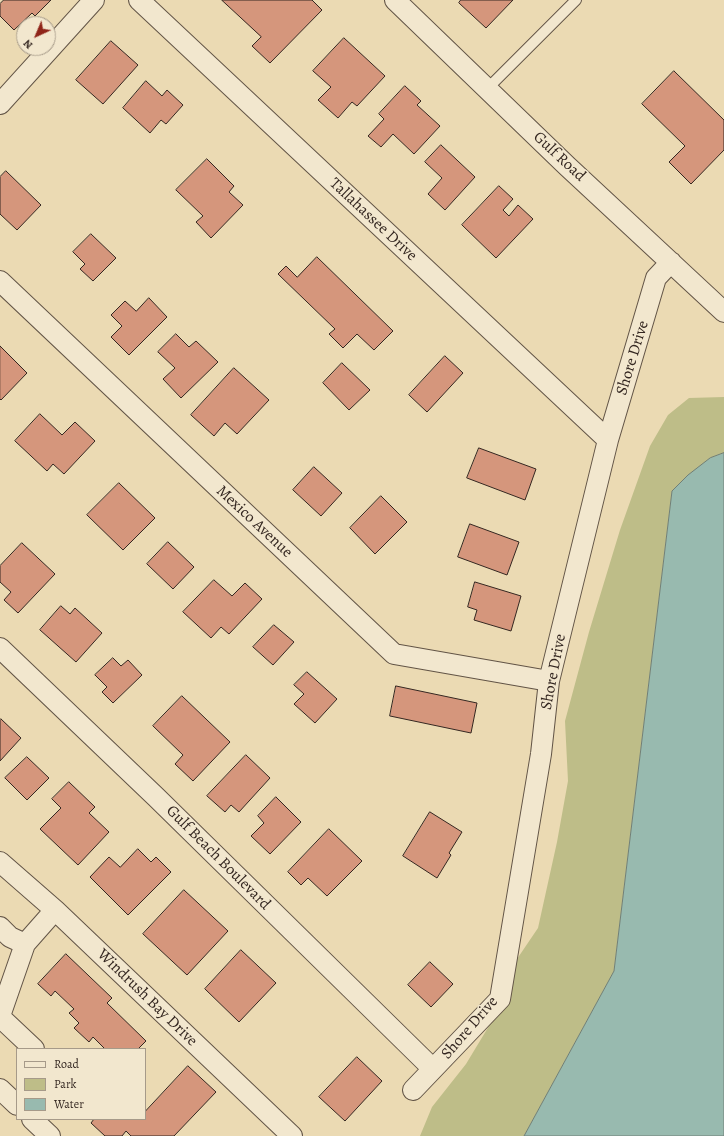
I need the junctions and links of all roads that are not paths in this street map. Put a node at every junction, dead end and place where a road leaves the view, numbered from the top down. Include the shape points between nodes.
1 (94, 0) edge
2 (139, 0) edge
3 (395, 0) edge
4 (576, 0) edge
5 (487, 89) junction
6 (0, 104) edge
7 (671, 262) junction
8 (0, 281) edge
9 (724, 312) edge
10 (608, 440) junction
11 (0, 648) edge
12 (549, 681) junction
13 (0, 862) edge
14 (55, 910) junction
15 (0, 927) edge
16 (26, 944) junction
17 (0, 1017) edge
18 (33, 1048) edge
19 (433, 1070) junction
20 (0, 1089) edge
21 (413, 1090) dead end
22 (16, 1104) edge
23 (33, 1120) edge
24 (50, 1136) edge
25 (292, 1136) edge

1 - 6 street
2 - 10 street, Tallahassee Drive
3 - 5 street, Gulf Road
4 - 5 lane
5 - 7 street, Gulf Road
7 - 9 street, Gulf Road
7 - 10 street, Shore Drive via 656,278
8 - 12 street, Mexico Avenue via 394,654
10 - 12 street, Shore Drive
11 - 19 street, Gulf Beach Boulevard via 156,797
12 - 19 street, Shore Drive via 541,754 500,1000
13 - 14 street, Windrush Bay Drive
14 - 16 street
14 - 25 street, Windrush Bay Drive
15 - 16 street via 10,938
16 - 17 street
17 - 18 street
19 - 21 street, Shore Drive
20 - 22 street
23 - 24 street

